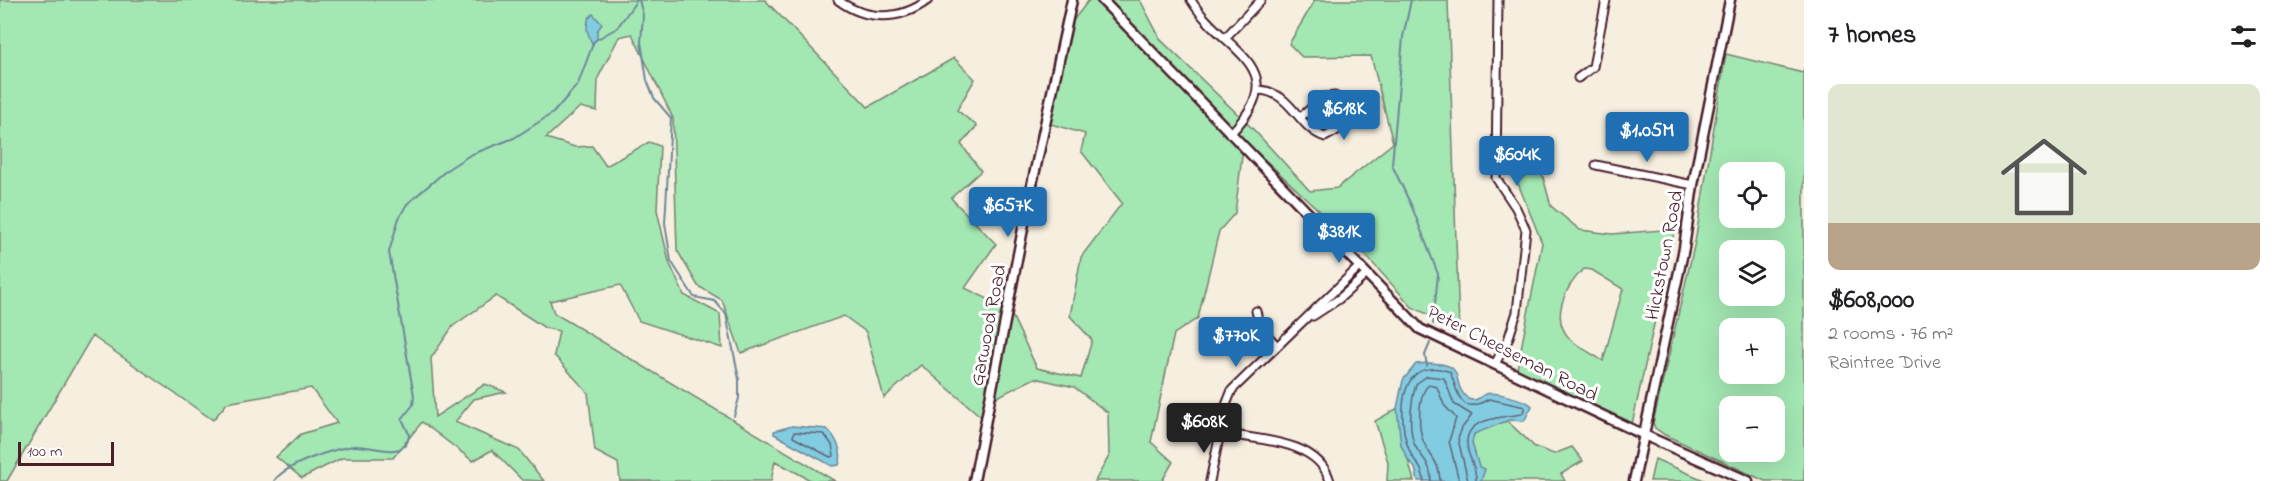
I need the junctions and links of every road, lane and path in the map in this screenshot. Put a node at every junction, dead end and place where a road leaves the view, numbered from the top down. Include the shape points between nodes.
1 (838, 0) edge
2 (928, 0) edge
3 (1072, 0) edge
4 (1102, 0) edge
5 (1191, 0) edge
6 (1261, 0) edge
7 (1498, 0) edge
8 (1606, 0) edge
9 (1730, 0) edge
10 (1225, 38) junction
11 (1578, 78) dead end
12 (1258, 90) junction
13 (1301, 117) junction
14 (1230, 134) junction
15 (1596, 165) dead end
16 (1693, 185) junction
17 (1360, 266) junction
18 (1367, 274) junction
19 (1256, 311) dead end
20 (1296, 328) junction
21 (1277, 346) junction
22 (1495, 364) junction
23 (1221, 433) junction
24 (1644, 435) junction
25 (974, 481) edge
26 (1210, 481) edge
27 (1330, 481) edge
28 (1634, 481) edge
29 (1748, 481) edge

1 - 2 street via 877,16 902,13
3 - 25 street, Garwood Road
4 - 14 street, Peter Cheeseman Road
5 - 10 street
6 - 10 street
7 - 22 street via 1496,178 1526,230 1517,312
8 - 11 street via 1593,67
9 - 16 street, Hickstown Road
10 - 12 street via 1250,66
12 - 13 street via 1275,93
12 - 14 street via 1251,111
13 - 13 street via 1316,133 1328,137 1336,131 1340,101 1335,96 1323,97
14 - 17 street, Peter Cheeseman Road
15 - 16 street
16 - 24 street, Hickstown Road via 1684,248
17 - 18 street, Peter Cheeseman Road
17 - 20 street
18 - 20 street
18 - 22 street, Peter Cheeseman Road via 1420,329
19 - 21 street via 1260,327
20 - 21 street
21 - 23 street via 1232,390
22 - 24 street, Peter Cheeseman Road
23 - 26 street
23 - 27 street via 1309,453 1322,464
24 - 28 street, Hickstown Road
24 - 29 street, Peter Cheeseman Road

